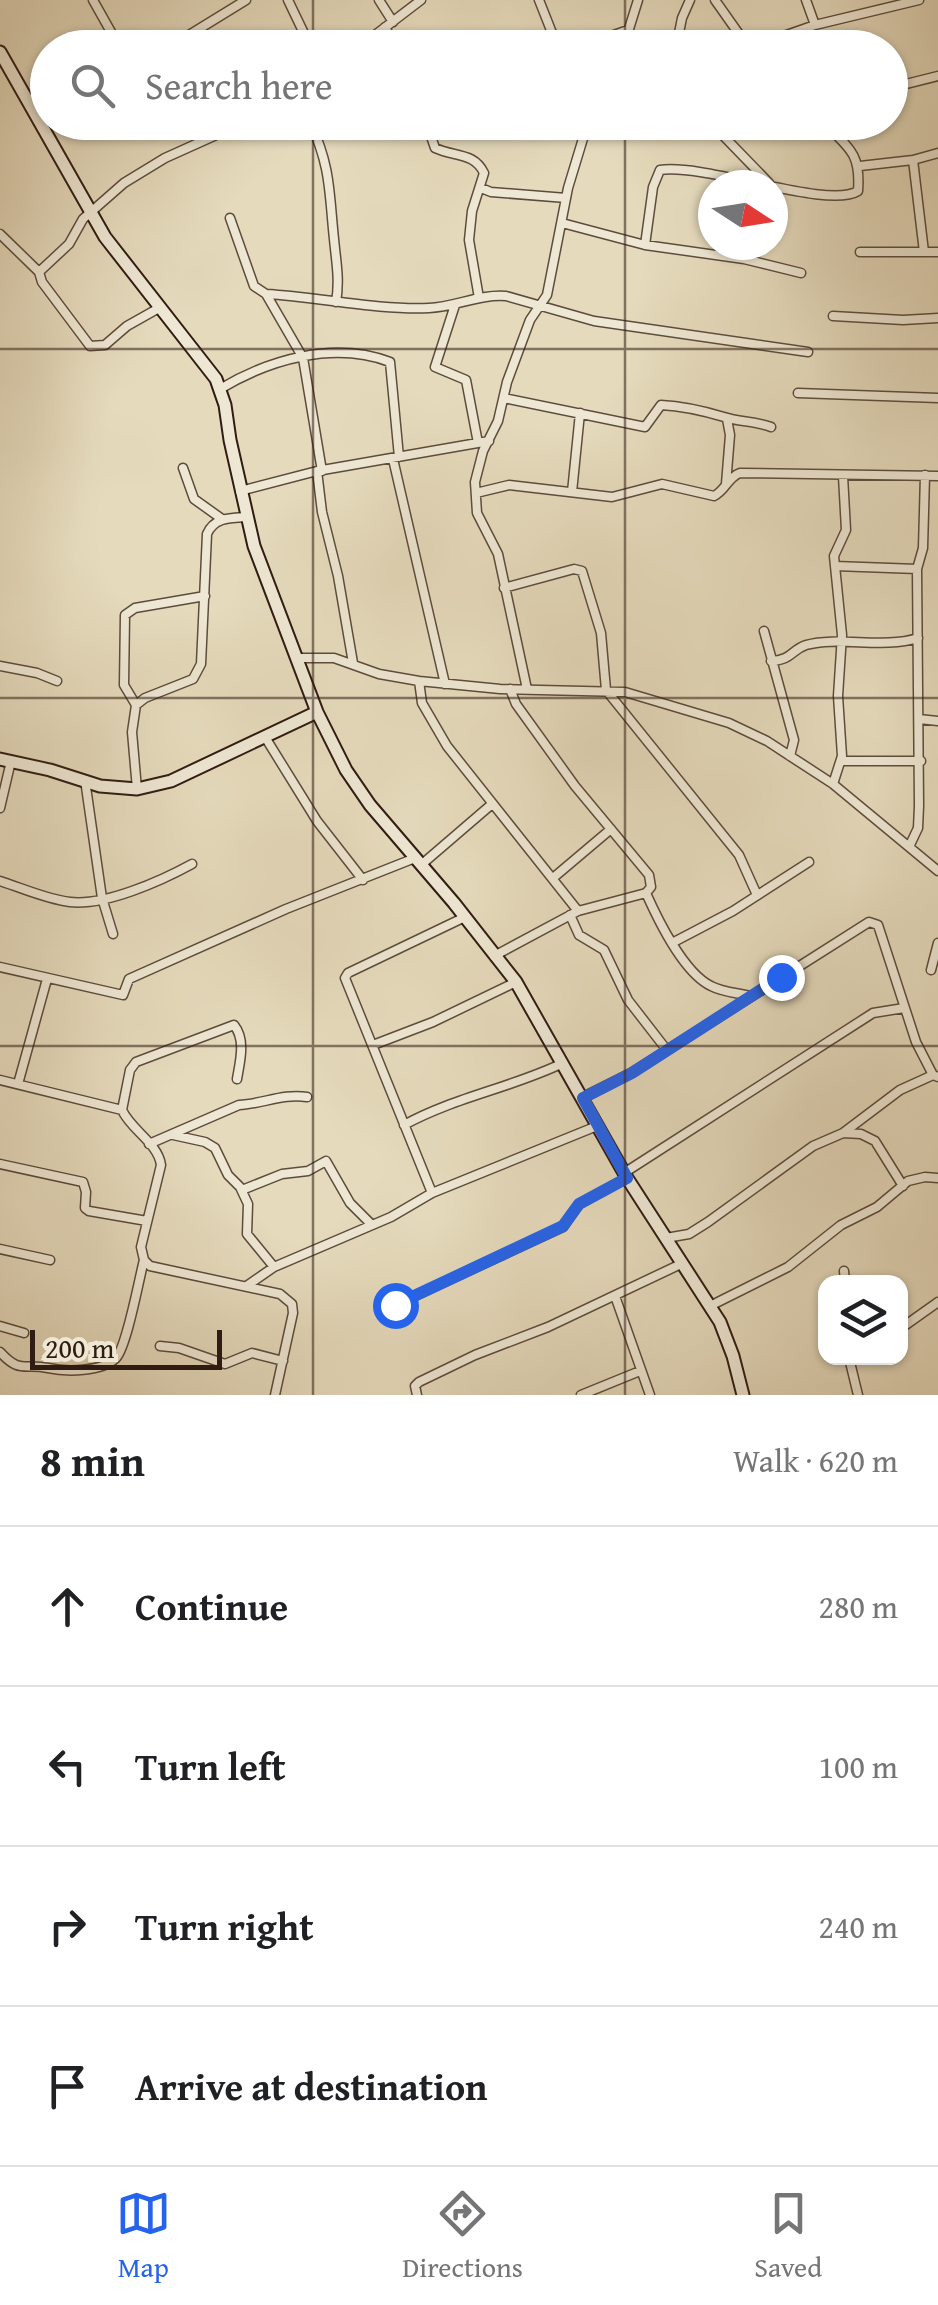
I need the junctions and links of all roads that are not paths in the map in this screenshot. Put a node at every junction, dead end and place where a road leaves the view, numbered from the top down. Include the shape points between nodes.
1 (93, 0) edge
2 (246, 0) edge
3 (288, 0) edge
4 (379, 0) edge
5 (421, 0) edge
6 (539, 0) edge
7 (638, 0) edge
8 (690, 0) edge
9 (715, 0) edge
10 (806, 0) edge
11 (919, 0) edge
12 (888, 3) edge
13 (389, 24) junction
14 (815, 25) junction
15 (110, 30) edge
16 (197, 30) edge
17 (303, 30) edge
18 (381, 30) edge
19 (391, 30) edge
20 (551, 30) edge
21 (628, 30) edge
22 (680, 30) edge
23 (736, 30) edge
24 (802, 30) edge
25 (0, 53) edge
26 (938, 76) edge
27 (908, 84) edge
28 (30, 100) edge
29 (53, 140) edge
30 (204, 140) edge
31 (317, 140) edge
32 (432, 140) edge
33 (583, 140) edge
34 (727, 140) edge
35 (840, 140) edge
36 (938, 153) edge
37 (913, 160) junction
38 (860, 166) junction
39 (756, 170) edge
40 (698, 173) edge
41 (788, 187) edge
42 (481, 188) junction
43 (566, 198) junction
44 (90, 212) junction
45 (230, 218) dead end
46 (562, 223) junction
47 (0, 234) edge
48 (646, 245) junction
49 (860, 252) dead end
50 (924, 252) junction
51 (938, 252) edge
52 (40, 272) junction
53 (802, 273) dead end
54 (266, 294) junction
55 (278, 295) junction
56 (479, 298) junction
57 (336, 302) junction
58 (272, 304) junction
59 (454, 305) junction
60 (541, 306) junction
61 (159, 308) junction
62 (832, 316) dead end
63 (938, 318) edge
64 (808, 352) dead end
65 (303, 358) junction
66 (220, 389) junction
67 (798, 393) dead end
68 (504, 398) junction
69 (938, 398) edge
70 (580, 413) junction
71 (727, 418) junction
72 (771, 427) dead end
73 (489, 441) junction
74 (478, 443) junction
75 (396, 458) junction
76 (183, 468) dead end
77 (319, 471) junction
78 (924, 475) junction
79 (843, 476) junction
80 (938, 476) edge
81 (726, 484) junction
82 (240, 491) junction
83 (572, 492) junction
84 (476, 493) junction
85 (247, 517) junction
86 (222, 519) junction
87 (835, 566) junction
88 (917, 569) junction
89 (504, 588) junction
90 (205, 596) junction
91 (764, 631) dead end
92 (918, 638) junction
93 (842, 644) junction
94 (296, 658) junction
95 (771, 660) junction
96 (353, 663) junction
97 (0, 666) edge
98 (56, 681) dead end
99 (420, 682) junction
100 (445, 684) junction
101 (510, 689) junction
102 (526, 690) junction
103 (606, 690) junction
104 (136, 705) junction
105 (316, 712) junction
106 (920, 719) junction
107 (938, 721) edge
108 (265, 738) junction
109 (790, 756) junction
110 (5, 760) edge
111 (841, 760) junction
112 (920, 760) junction
113 (85, 780) junction
114 (833, 784) junction
115 (137, 790) junction
116 (492, 804) junction
117 (0, 808) edge
118 (611, 829) junction
119 (909, 847) junction
120 (418, 862) junction
121 (809, 862) dead end
122 (192, 864) dead end
123 (938, 871) edge
124 (552, 878) junction
125 (363, 880) junction
126 (0, 881) edge
127 (646, 893) junction
128 (757, 895) junction
129 (102, 898) junction
130 (574, 913) junction
131 (465, 918) junction
132 (113, 934) dead end
133 (672, 943) junction
134 (938, 943) edge
135 (494, 956) junction
136 (0, 968) edge
137 (931, 970) dead end
138 (47, 979) junction
139 (516, 982) junction
140 (750, 996) junction
141 (904, 1008) junction
142 (373, 1044) junction
143 (666, 1049) junction
144 (563, 1063) junction
145 (936, 1076) edge
146 (237, 1079) dead end
147 (0, 1080) edge
148 (18, 1084) junction
149 (307, 1097) dead end
150 (583, 1098) junction
151 (122, 1110) junction
152 (404, 1125) junction
153 (596, 1126) junction
154 (843, 1133) junction
155 (173, 1135) junction
156 (149, 1144) junction
157 (0, 1164) edge
158 (626, 1176) junction
159 (938, 1178) edge
160 (902, 1186) junction
161 (242, 1190) junction
162 (432, 1194) junction
163 (147, 1221) junction
164 (372, 1224) junction
165 (689, 1234) junction
166 (666, 1238) junction
167 (0, 1248) edge
168 (680, 1259) junction
169 (50, 1260) dead end
170 (144, 1260) junction
171 (274, 1267) junction
172 (844, 1271) dead end
173 (844, 1275) edge
174 (248, 1285) junction
175 (615, 1296) junction
176 (938, 1302) edge
177 (395, 1305) dead end
178 (710, 1306) junction
179 (908, 1323) edge
180 (0, 1326) edge
181 (24, 1333) dead end
182 (160, 1346) dead end
183 (0, 1352) edge
184 (283, 1360) junction
185 (852, 1365) edge
186 (640, 1371) junction
187 (275, 1395) edge
188 (417, 1395) edge
189 (581, 1395) edge
190 (650, 1395) edge
191 (743, 1395) edge
192 (858, 1395) edge

1 - 15 street
2 - 16 street
3 - 17 street
4 - 13 street
5 - 13 street
6 - 20 street
7 - 21 street
8 - 22 street
9 - 23 street
10 - 14 street
11 - 12 street
12 - 14 street
13 - 18 street
13 - 19 street
14 - 24 street
25 - 28 street
26 - 27 street
29 - 44 street
30 - 44 street via 124,182
31 - 57 street via 332,187
32 - 42 street via 435,148 482,168
33 - 43 street
34 - 39 street
35 - 38 street
36 - 37 street
37 - 38 street
37 - 50 street
38 - 41 street via 858,192 850,196
40 - 48 street via 660,170
42 - 43 street
42 - 56 street via 469,240
43 - 46 street
44 - 52 street
44 - 61 street
45 - 54 street via 254,286
46 - 48 street
46 - 60 street
47 - 52 street
48 - 53 street
49 - 50 street
50 - 51 street
52 - 61 street via 90,346 105,345
54 - 55 street
54 - 58 street
55 - 57 street
55 - 58 street
56 - 59 street
56 - 60 street via 506,296
57 - 59 street
58 - 65 street
59 - 74 street via 435,367 466,380
60 - 64 street via 594,321
60 - 68 street
61 - 66 street
62 - 63 street
65 - 66 street via 249,372
65 - 75 street via 322,352 390,362
65 - 77 street
66 - 82 street
67 - 69 street
68 - 70 street
68 - 73 street
70 - 71 street via 645,426 656,409 669,405
70 - 83 street
71 - 72 street
71 - 81 street
73 - 74 street
73 - 84 street
74 - 75 street
75 - 77 street
75 - 100 street
76 - 86 street via 194,499
77 - 82 street
77 - 96 street
78 - 79 street
78 - 80 street
78 - 88 street
79 - 81 street via 740,472
79 - 87 street via 846,530
81 - 83 street via 714,496 662,484 612,498
82 - 85 street
83 - 84 street via 509,485
84 - 89 street
85 - 86 street
85 - 94 street
86 - 90 street via 206,534
87 - 88 street
87 - 93 street
88 - 92 street
89 - 102 street
89 - 103 street via 582,571 601,633
90 - 104 street via 198,674
90 - 104 street via 124,615 124,685
91 - 95 street
92 - 93 street
92 - 106 street
93 - 95 street via 804,646 787,660
93 - 111 street
94 - 96 street
94 - 105 street
95 - 109 street via 794,740
96 - 99 street
97 - 98 street
99 - 100 street
99 - 116 street via 435,728
100 - 101 street
101 - 102 street
101 - 118 street
102 - 103 street
103 - 109 street via 730,723
103 - 128 street via 739,854
104 - 115 street
105 - 108 street
105 - 120 street via 357,788
106 - 107 street
106 - 112 street
108 - 115 street
108 - 125 street
109 - 114 street
110 - 113 street
110 - 117 street
111 - 112 street
111 - 114 street
112 - 119 street via 918,828
113 - 115 street
113 - 129 street
114 - 119 street
116 - 120 street
116 - 124 street
118 - 124 street
118 - 127 street via 649,875
119 - 123 street
120 - 125 street
120 - 131 street
121 - 128 street
122 - 129 street
124 - 130 street
125 - 138 street via 174,956 129,979 122,995
126 - 129 street via 61,900
127 - 130 street
127 - 133 street
128 - 133 street
129 - 132 street
130 - 135 street
130 - 143 street via 579,935 604,950 628,1000
131 - 135 street
131 - 142 street via 348,973 345,986
133 - 140 street via 707,984
134 - 137 street
135 - 139 street
136 - 138 street
138 - 148 street
139 - 142 street
139 - 144 street
140 - 141 street via 874,922
140 - 143 street
141 - 145 street
141 - 158 street via 873,1013
142 - 152 street
143 - 150 street
144 - 150 street
144 - 152 street
145 - 154 street via 900,1090
146 - 151 street via 241,1047 238,1027 231,1026 136,1062
147 - 148 street
148 - 151 street
149 - 155 street via 239,1105
150 - 153 street
151 - 156 street
152 - 162 street
153 - 158 street
153 - 162 street
154 - 160 street via 875,1142
154 - 165 street via 813,1146
155 - 156 street
155 - 161 street via 211,1145
156 - 163 street via 161,1165
157 - 163 street via 82,1182 89,1211
158 - 166 street
158 - 177 street via 579,1204 563,1226
159 - 160 street
160 - 178 street via 788,1266
161 - 164 street via 326,1161 350,1203
161 - 171 street via 250,1214 246,1231
162 - 164 street
163 - 170 street
164 - 171 street
165 - 166 street
165 - 168 street
166 - 168 street
167 - 169 street
168 - 175 street
168 - 178 street
170 - 174 street
170 - 183 street via 121,1349 107,1364 70,1372 15,1367
171 - 174 street
172 - 173 street
174 - 184 street via 292,1304
175 - 186 street
175 - 188 street via 419,1382
176 - 179 street
178 - 191 street via 728,1339
180 - 181 street
182 - 184 street via 225,1364 252,1352
184 - 187 street
185 - 192 street
186 - 189 street
186 - 190 street

